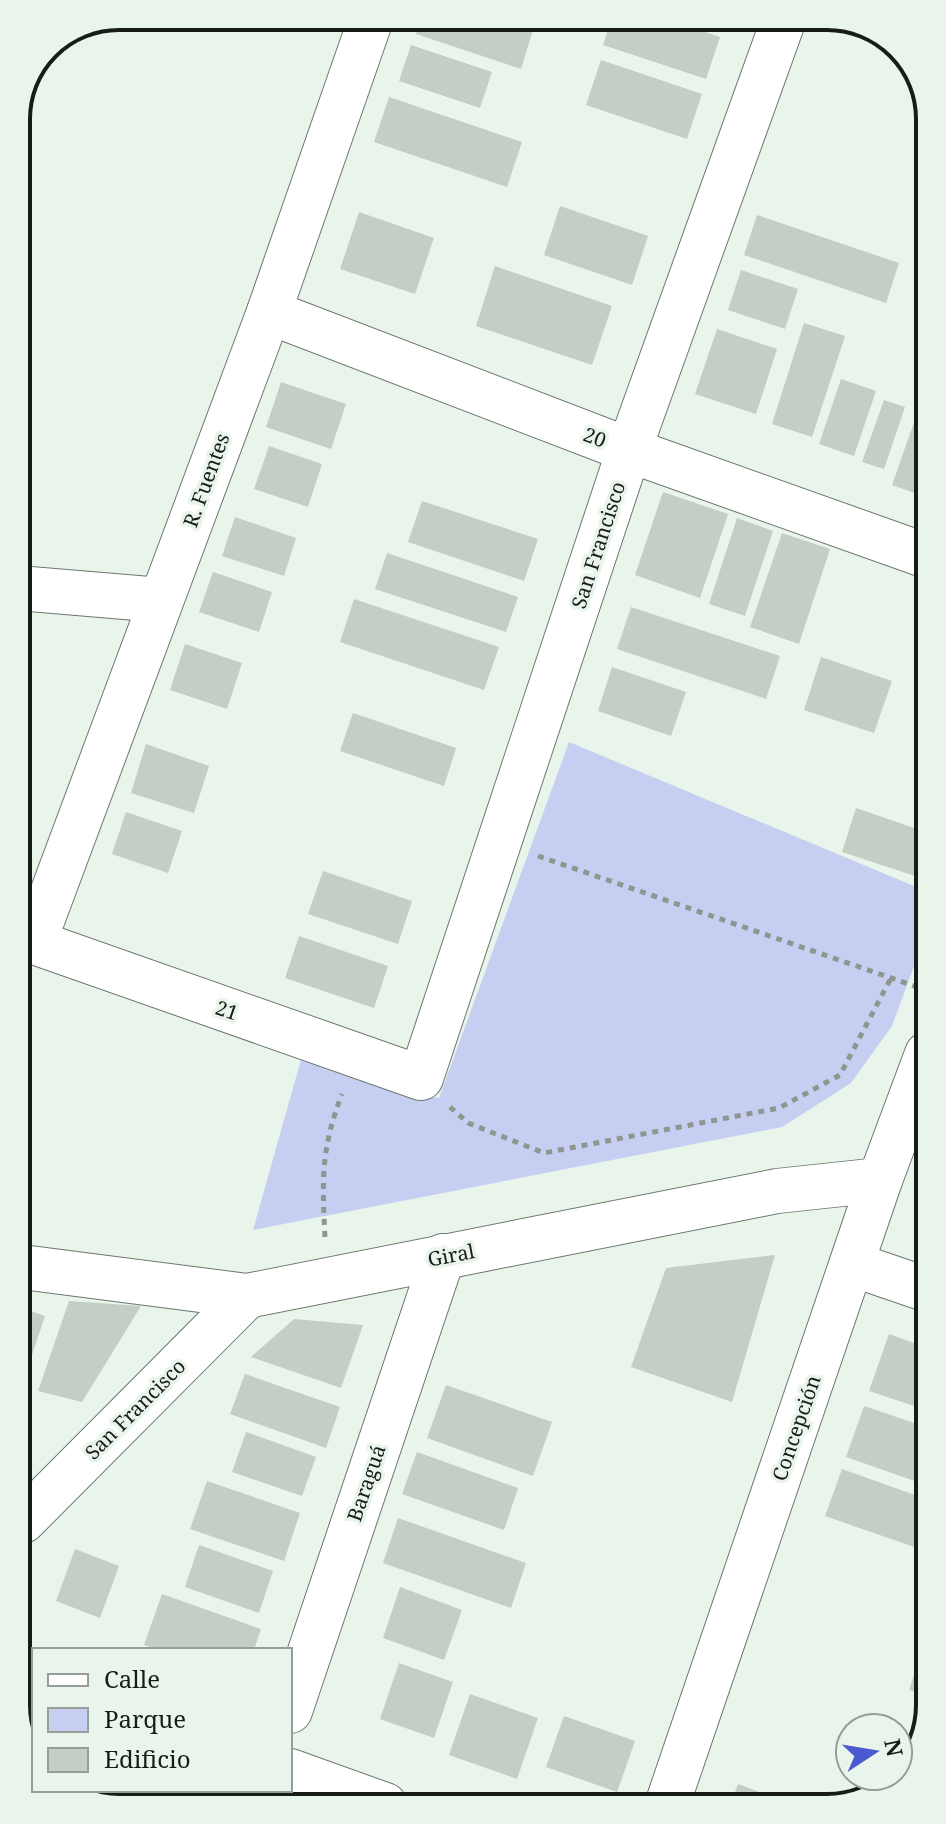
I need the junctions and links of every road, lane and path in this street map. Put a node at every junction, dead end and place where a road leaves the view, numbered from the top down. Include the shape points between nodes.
1 (367, 30) edge
2 (780, 30) edge
3 (269, 312) junction
4 (629, 450) junction
5 (916, 552) edge
6 (30, 589) edge
7 (161, 600) junction
8 (499, 843) junction
9 (34, 942) joint
10 (891, 978) junction
11 (916, 987) edge
12 (357, 1056) junction
13 (421, 1078) junction
14 (916, 1083) edge
15 (880, 1180) junction
16 (443, 1256) junction
17 (852, 1264) junction
18 (30, 1268) edge
19 (327, 1280) junction
20 (916, 1286) edge
21 (247, 1296) junction
22 (30, 1514) edge
23 (292, 1705) edge
24 (292, 1772) edge
25 (354, 1794) edge
26 (671, 1794) edge

1 - 3 street, R. Fuentes
2 - 4 street, San Francisco
3 - 4 street, 20
3 - 7 street, R. Fuentes
4 - 5 street, 20
4 - 8 street, San Francisco
6 - 7 street
7 - 9 street, R. Fuentes
8 - 10 path
8 - 13 street, San Francisco
9 - 12 street, 21
10 - 11 path
10 - 13 path via 840,1075 779,1108 544,1153 468,1123
12 - 13 street, 21
12 - 19 path via 330,1125 322,1167
14 - 15 street, Concepción
15 - 16 street, Giral via 777,1191
15 - 17 street, Concepción
16 - 19 street, Giral
16 - 23 street, Baraguá
17 - 20 street
17 - 26 street, Concepción
18 - 21 street, Giral
19 - 21 street, Giral
21 - 22 street, San Francisco
24 - 25 street

